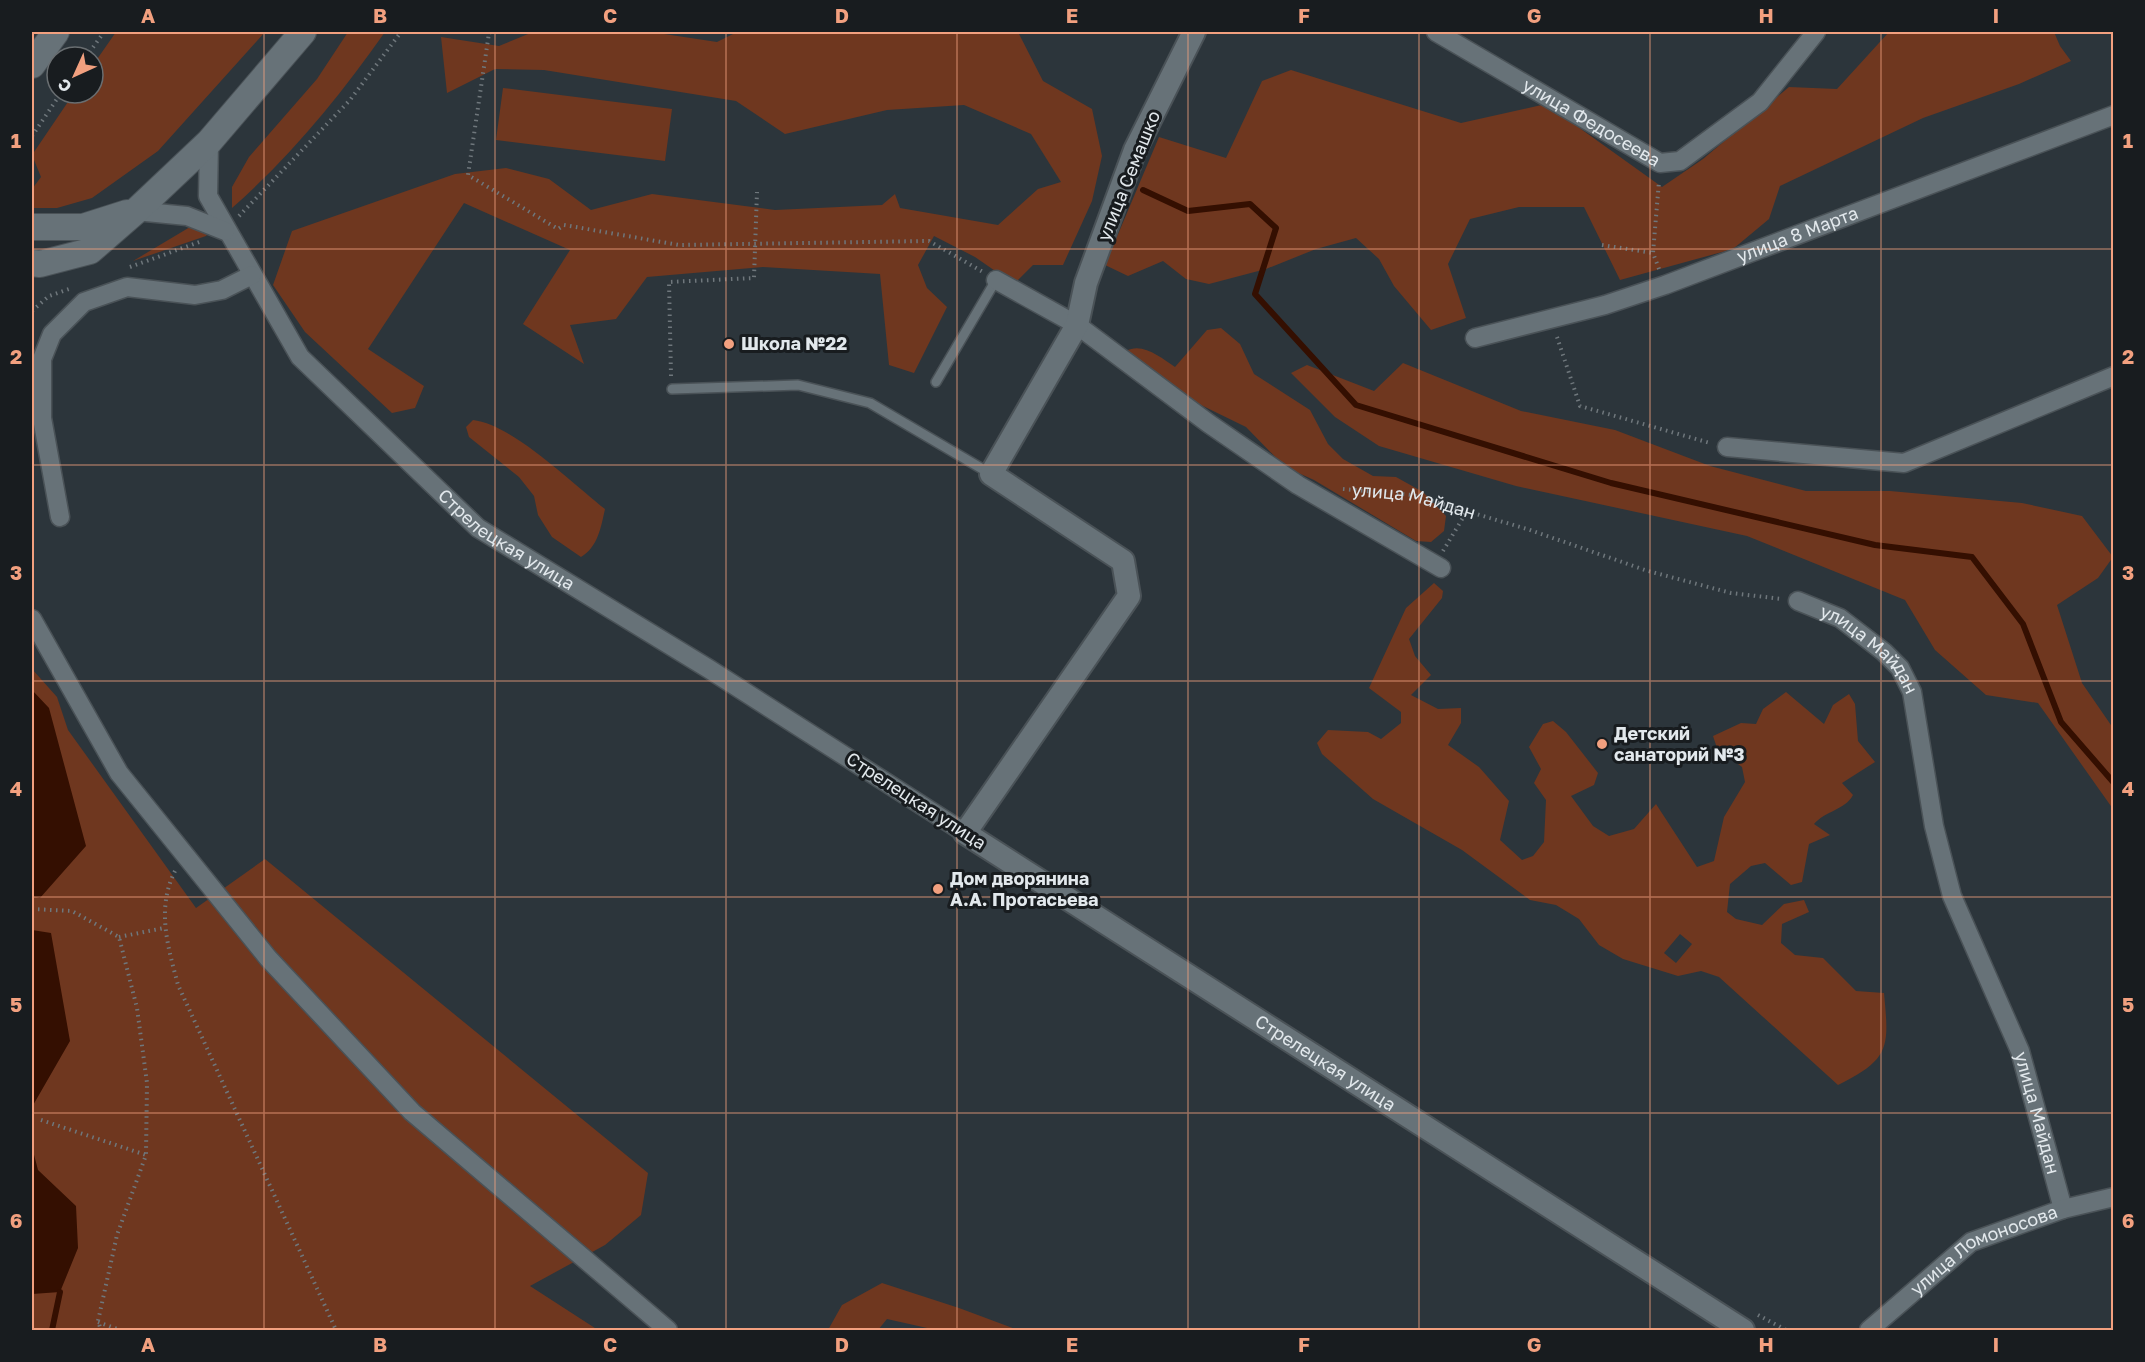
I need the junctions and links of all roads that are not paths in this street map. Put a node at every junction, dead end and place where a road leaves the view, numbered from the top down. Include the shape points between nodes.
1 (37, 32) edge
2 (56, 32) edge
3 (303, 32) edge
4 (1194, 32) edge
5 (1436, 32) edge
6 (1816, 32) edge
7 (32, 35) edge
8 (32, 65) edge
9 (2114, 115) edge
10 (209, 142) junction
11 (136, 211) junction
12 (32, 227) edge
13 (225, 231) junction
14 (32, 263) edge
15 (252, 276) junction
16 (996, 280) joint
17 (1077, 326) junction
18 (1475, 338) dead end
19 (2114, 376) edge
20 (936, 382) dead end
21 (672, 389) road end
22 (1726, 447) road end
23 (991, 474) junction
24 (60, 517) dead end
25 (1438, 566) road end
26 (1798, 601) road end
27 (32, 620) edge
28 (965, 833) junction
29 (2114, 1197) edge
30 (2063, 1209) junction
31 (668, 1330) edge
32 (1743, 1330) edge
33 (1869, 1330) edge

1 - 7 main road
2 - 8 main road
3 - 10 main road
4 - 17 street, улица Семашко via 1135,150 1086,283
5 - 6 street, улица Федосеева via 1660,163 1680,161 1760,102
9 - 18 street, улица 8 Марта via 1665,285 1605,305
10 - 11 main road
10 - 13 street, Стрелецкая улица via 208,196
11 - 12 main road via 83,227
11 - 13 street via 187,216
11 - 14 main road via 90,251
13 - 15 street, Стрелецкая улица
15 - 24 street via 222,290 195,295 127,287 84,302 52,334 42,359 42,418
15 - 28 street, Стрелецкая улица via 300,357 478,528 709,669
16 - 17 street, улица Майдан
16 - 20 lane
17 - 23 street, улица Семашко
17 - 25 street, улица Майдан via 1298,485
19 - 22 street via 1904,463
21 - 23 lane via 798,385 851,396 908,423
23 - 28 street via 1123,561 1129,596
26 - 30 street, улица Майдан via 1840,618 1884,652 1900,668 1912,692 1934,826 1952,896 2020,1051
27 - 31 street via 119,772 268,958 412,1112
28 - 32 street, Стрелецкая улица
29 - 30 street, улица Ломоносова
30 - 33 street, улица Ломоносова via 1971,1242

